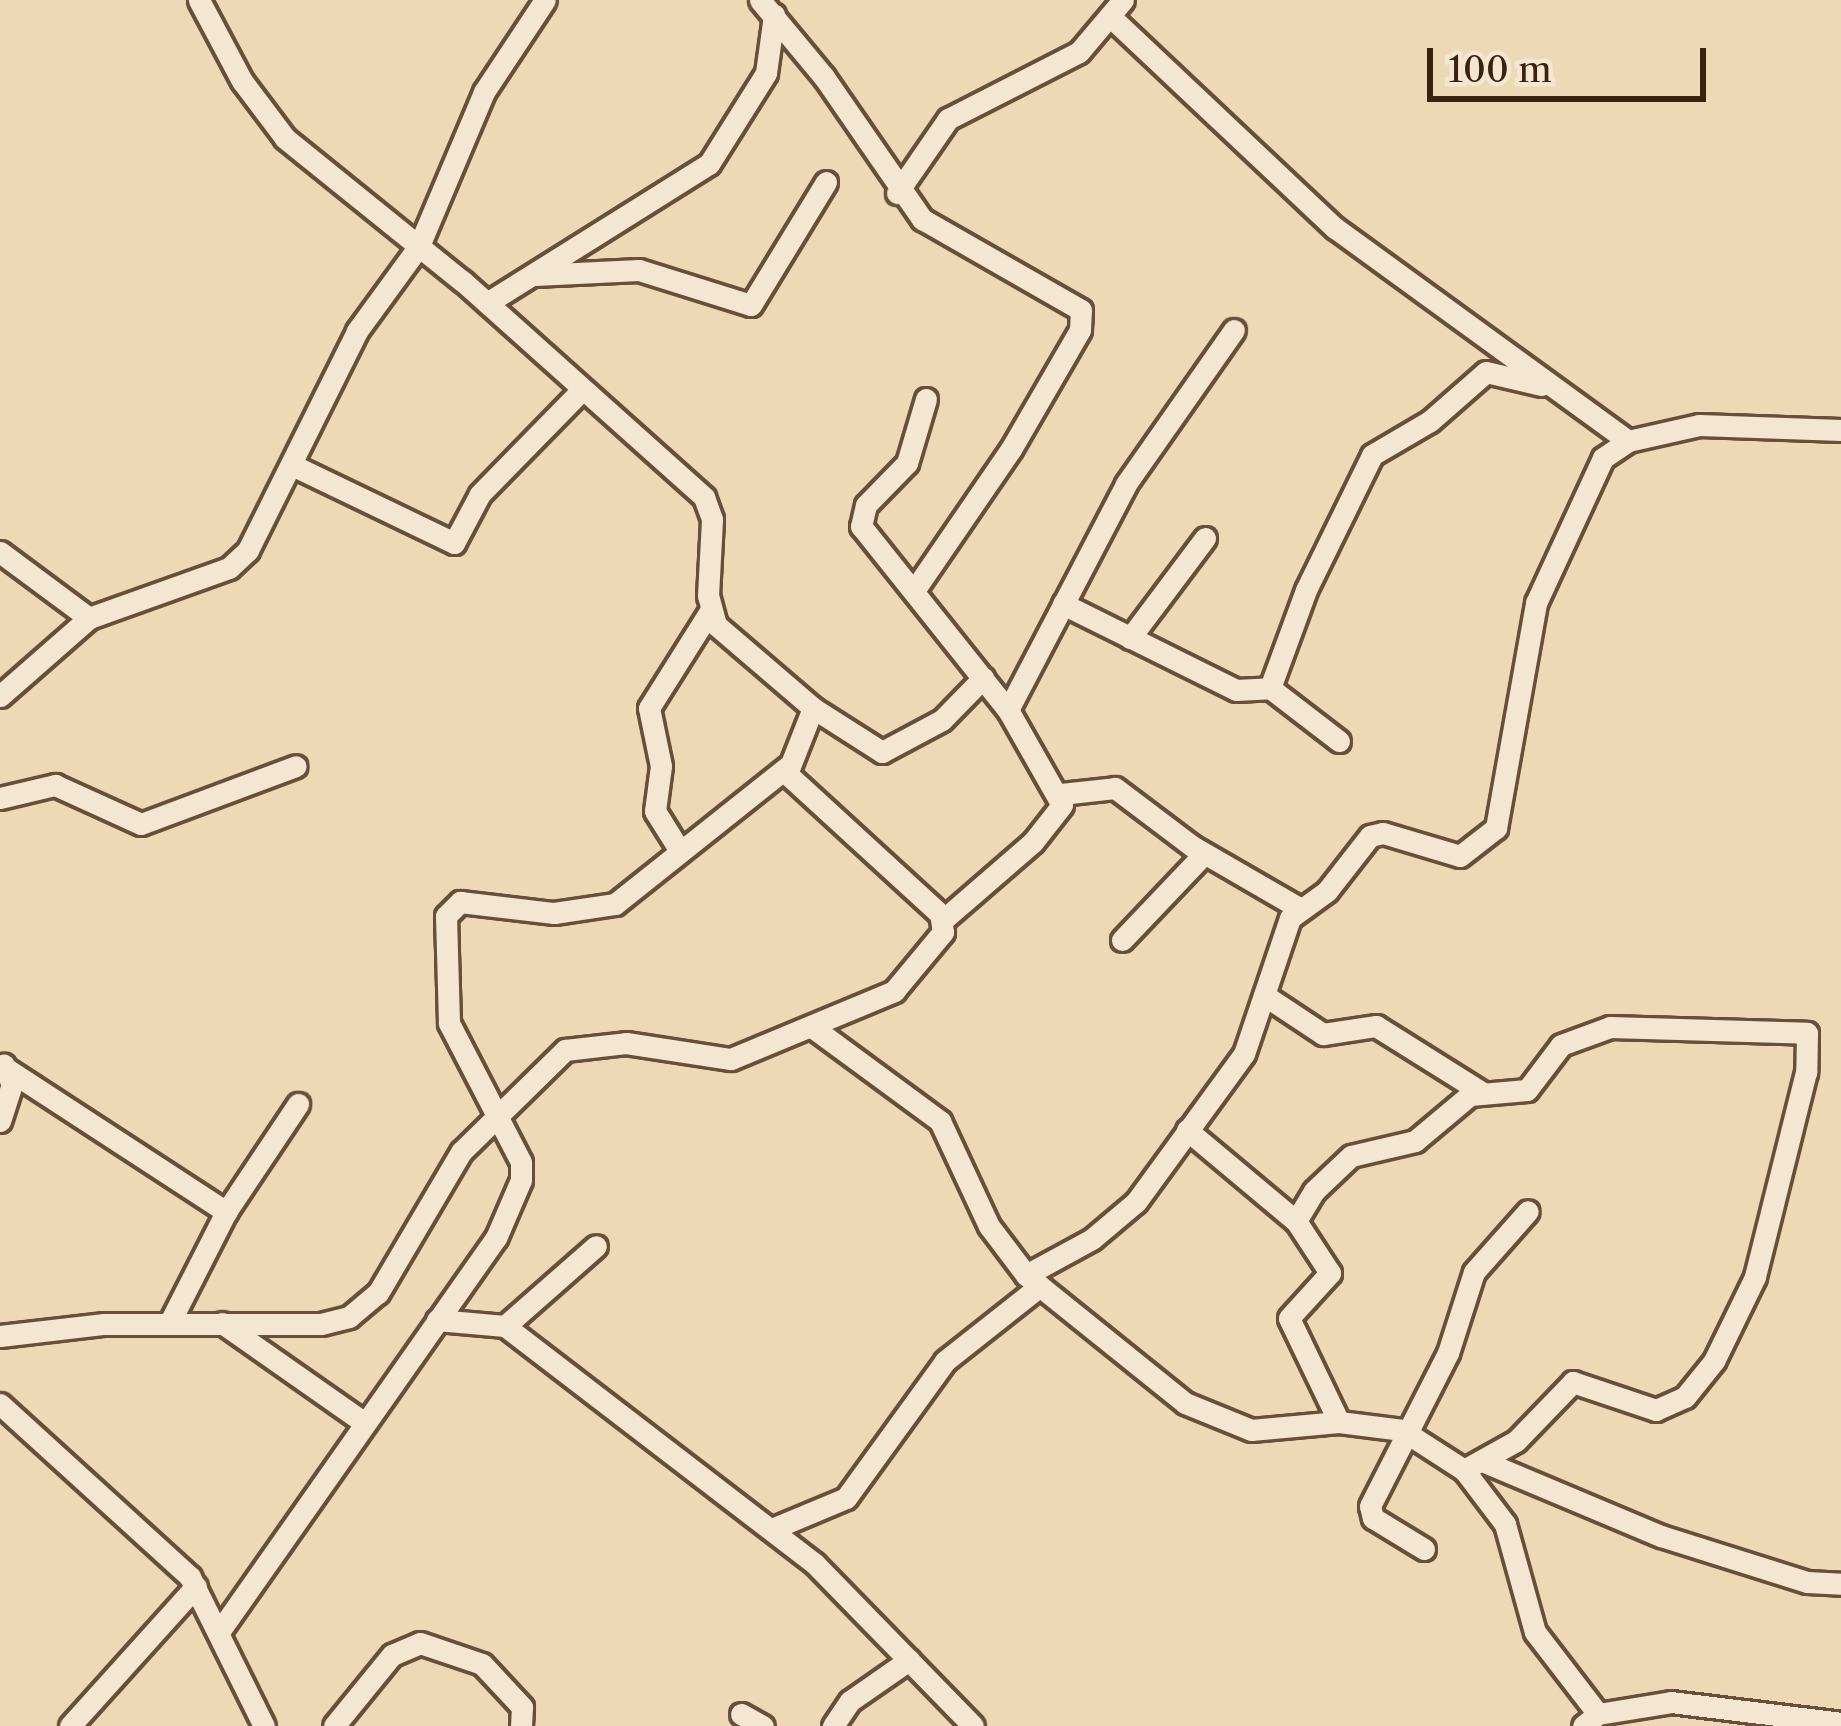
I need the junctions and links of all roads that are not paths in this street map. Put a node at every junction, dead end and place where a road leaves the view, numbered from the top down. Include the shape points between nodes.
1 (545, 0) edge
2 (212, 6) edge
3 (766, 8) edge
4 (1118, 9) edge
5 (826, 182) dead end
6 (897, 193) junction
7 (419, 246) junction
8 (528, 276) junction
9 (487, 303) junction
10 (1234, 330) dead end
11 (1554, 384) junction
12 (582, 390) junction
13 (926, 399) dead end
14 (1841, 430) edge
15 (1628, 440) junction
16 (292, 466) junction
17 (1205, 538) dead end
18 (0, 552) edge
19 (916, 589) junction
20 (1063, 604) junction
21 (710, 611) junction
22 (88, 618) junction
23 (1130, 638) junction
24 (983, 678) junction
25 (1270, 688) junction
26 (0, 695) edge
27 (813, 708) junction
28 (1008, 710) junction
29 (1339, 741) dead end
30 (296, 766) dead end
31 (787, 766) junction
32 (1061, 794) junction
33 (0, 798) edge
34 (680, 851) junction
35 (1204, 854) junction
36 (1299, 908) junction
37 (943, 920) junction
38 (1122, 940) dead end
39 (1264, 995) junction
40 (812, 1027) junction
41 (3, 1064) edge
42 (1483, 1093) junction
43 (298, 1104) dead end
44 (494, 1118) junction
45 (0, 1121) edge
46 (1187, 1130) junction
47 (1528, 1210) dead end
48 (226, 1212) junction
49 (1296, 1222) junction
50 (596, 1246) dead end
51 (1033, 1280) junction
52 (437, 1320) junction
53 (170, 1322) junction
54 (222, 1322) junction
55 (505, 1326) junction
56 (0, 1336) edge
57 (0, 1404) edge
58 (1339, 1422) junction
59 (364, 1423) junction
60 (1402, 1430) junction
61 (1487, 1463) junction
62 (1464, 1470) junction
63 (772, 1529) junction
64 (1424, 1549) dead end
65 (1841, 1584) edge
66 (196, 1586) junction
67 (221, 1629) junction
68 (909, 1660) junction
69 (741, 1714) dead end
70 (1590, 1720) edge
71 (1829, 1723) edge
72 (70, 1726) edge
73 (264, 1726) edge
74 (334, 1726) edge
75 (521, 1726) edge
76 (763, 1726) edge
77 (833, 1726) edge
78 (974, 1726) edge

1 - 7 street via 484,92
2 - 7 street via 242,81 285,138
3 - 6 street via 824,77
3 - 8 street via 766,74 709,164
4 - 6 street via 1064,61 948,119
4 - 11 street via 1335,228
5 - 8 street via 751,305 639,270
6 - 19 street via 993,265 1076,304 1083,322 1011,449
7 - 9 street
7 - 16 street via 357,331
8 - 9 street
9 - 12 street
10 - 20 street via 1126,484
11 - 15 street
11 - 25 street via 1486,372 1430,421 1380,446 1306,590
12 - 16 street via 480,494 454,543
12 - 21 street via 710,507
13 - 19 street via 908,463 860,516 865,536
14 - 15 street via 1731,422
15 - 36 street via 1603,458 1536,603 1496,828 1460,856 1370,836 1327,891
16 - 22 street via 267,521 230,568
17 - 23 street
18 - 22 street
19 - 24 street
20 - 23 street
20 - 28 street
21 - 27 street
21 - 34 street via 649,708 661,766 655,811
22 - 26 street
23 - 25 street via 1236,690
24 - 27 street via 942,720 882,752
24 - 28 street
25 - 29 street
27 - 31 street
28 - 32 street
30 - 33 street via 141,824 55,785
31 - 34 street
31 - 37 street via 839,828
32 - 35 street via 1115,788
32 - 37 street via 1057,815 1033,842
34 - 44 street via 615,904 570,913 472,902 451,909 441,940 449,1023
35 - 36 street
35 - 38 street
36 - 39 street
37 - 40 street via 941,941 905,983
39 - 42 street via 1323,1034 1376,1026
39 - 46 street via 1244,1054
40 - 44 street via 731,1059 626,1043 565,1050
40 - 51 street via 940,1121 988,1226
41 - 45 street via 12,1085
41 - 48 street
42 - 49 street via 1460,1099 1415,1141 1352,1156
42 - 61 street via 1528,1090 1561,1045 1610,1027 1801,1029 1810,1041 1756,1277 1714,1361 1685,1396 1656,1410 1573,1382
43 - 48 street
44 - 52 street via 521,1162 521,1180 508,1218
44 - 54 street via 440,1181 378,1294 362,1308 321,1324
46 - 49 street
46 - 51 street via 1111,1227
47 - 60 street via 1474,1272 1448,1353
48 - 53 street
49 - 58 street via 1330,1273 1291,1309 1289,1327
50 - 55 street
51 - 58 street via 1213,1420 1277,1431
51 - 63 street via 944,1361 846,1498
52 - 55 street
52 - 59 street
53 - 54 street
53 - 56 street
54 - 59 street
55 - 63 street
57 - 66 street
58 - 60 street
59 - 67 street
60 - 62 street
60 - 64 street via 1370,1506 1373,1518
61 - 62 street
61 - 65 street via 1661,1537 1807,1582
62 - 70 street via 1505,1524 1535,1632
63 - 68 street
66 - 67 street
66 - 72 street
67 - 73 street
68 - 77 street via 850,1701
68 - 78 street
69 - 76 street
70 - 71 street via 1671,1702
74 - 75 street via 392,1654 420,1643 482,1664 522,1707

